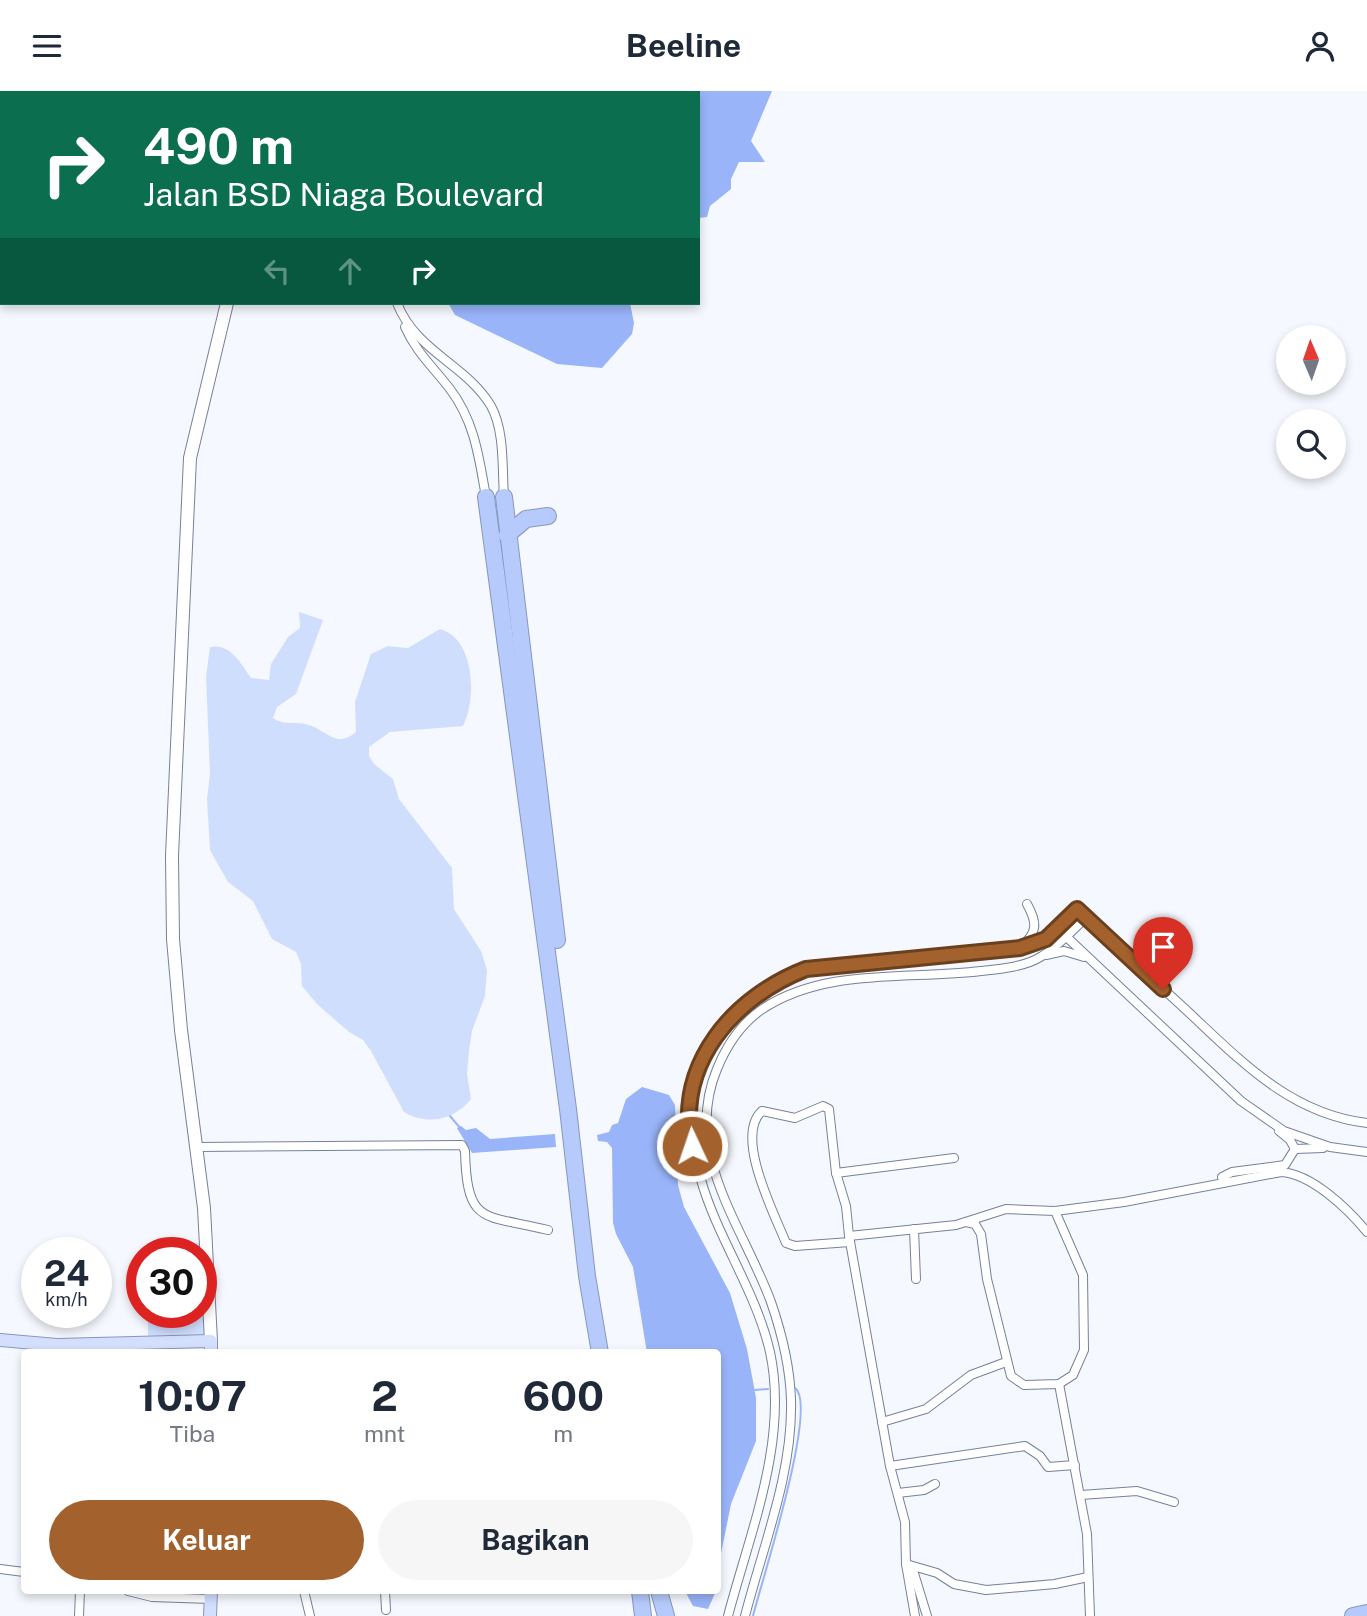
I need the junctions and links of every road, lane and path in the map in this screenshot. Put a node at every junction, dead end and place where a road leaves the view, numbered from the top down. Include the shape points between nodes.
1 (227, 305) edge
2 (397, 305) edge
3 (397, 305) edge
4 (486, 497) joint
5 (504, 497) joint
6 (548, 516) dead end
7 (506, 535) junction
8 (1027, 904) dead end
9 (1086, 918) junction
10 (1057, 928) junction
11 (1066, 936) junction
12 (1020, 948) junction
13 (1042, 956) junction
14 (1093, 961) junction
15 (1268, 1121) junction
16 (1367, 1123) edge
17 (197, 1147) junction
18 (1330, 1147) junction
19 (1295, 1149) junction
20 (1367, 1152) edge
21 (954, 1158) dead end
22 (714, 1170) junction
23 (836, 1173) junction
24 (699, 1174) junction
25 (1223, 1183) junction
26 (1055, 1211) junction
27 (965, 1222) junction
28 (914, 1229) junction
29 (548, 1230) dead end
30 (1367, 1232) edge
31 (850, 1239) junction
32 (916, 1279) dead end
33 (0, 1340) edge
34 (211, 1347) edge
35 (599, 1349) edge
36 (610, 1349) edge
37 (1006, 1362) junction
38 (1059, 1384) junction
39 (882, 1422) junction
40 (1075, 1465) junction
41 (890, 1466) junction
42 (935, 1484) dead end
43 (898, 1493) junction
44 (1081, 1495) junction
45 (1174, 1502) dead end
46 (909, 1566) junction
47 (0, 1569) edge
48 (21, 1572) edge
49 (1088, 1577) junction
50 (80, 1594) edge
51 (140, 1594) edge
52 (305, 1594) edge
53 (385, 1594) edge
54 (640, 1594) edge
55 (660, 1594) edge
56 (211, 1595) edge
57 (386, 1610) dead end
58 (1367, 1613) edge
59 (79, 1616) edge
60 (210, 1616) edge
61 (310, 1616) edge
62 (643, 1616) edge
63 (666, 1616) edge
64 (728, 1616) edge
65 (745, 1616) edge
66 (915, 1616) edge
67 (927, 1616) edge
68 (1090, 1616) edge
69 (1353, 1616) edge

1 - 17 main road via 190,458 172,856 173,939
2 - 4 street via 410,338 467,415
3 - 5 street via 414,333 491,406 499,430
4 - 35 highway
5 - 7 highway
6 - 7 highway via 526,519
7 - 36 highway via 597,1275
8 - 12 street via 1036,920 1035,929
9 - 10 street via 1077,909
9 - 11 street
9 - 16 street via 1260,1078 1310,1109
10 - 11 street
10 - 12 street via 1036,944
11 - 13 street
11 - 14 street
12 - 24 street via 806,969 750,998 715,1037 696,1077 689,1132
13 - 14 street via 1064,951
13 - 22 street via 994,969 810,986 758,1012 722,1055 710,1084 705,1131
14 - 15 street
15 - 18 street
15 - 19 street
17 - 29 street via 462,1146 468,1197 476,1207 500,1220
17 - 34 main road via 209,1268
18 - 19 street
18 - 20 street
19 - 25 street via 1285,1165 1232,1173 1222,1177
21 - 23 street
22 - 24 street
22 - 65 street via 723,1200 770,1300 786,1350 791,1401 786,1465
23 - 31 street
23 - 31 street via 827,1107 795,1118 769,1110 757,1115 752,1141 755,1161 786,1243 795,1246
24 - 64 street via 708,1206 755,1305 770,1353 774,1399 770,1463
25 - 26 street
25 - 30 street via 1291,1174 1336,1199
26 - 27 street via 1006,1209
26 - 38 street via 1083,1276 1084,1350 1073,1375
27 - 28 street
27 - 37 street via 975,1224 981,1234
28 - 31 street
28 - 32 street
31 - 39 street
33 - 34 main road
37 - 38 street via 1011,1376 1024,1385
37 - 39 street via 971,1375 926,1409
38 - 40 street
39 - 41 street
40 - 41 street via 1048,1467 1025,1446
40 - 44 street
41 - 43 street
42 - 43 street
43 - 46 street
44 - 45 street via 1137,1492
44 - 49 street
46 - 49 street via 937,1573 954,1584 999,1591
46 - 66 street
46 - 67 street
47 - 48 street
49 - 68 street
50 - 59 street
51 - 56 street
52 - 61 street
53 - 57 street
54 - 62 highway
55 - 63 highway
56 - 60 main road
58 - 69 highway

